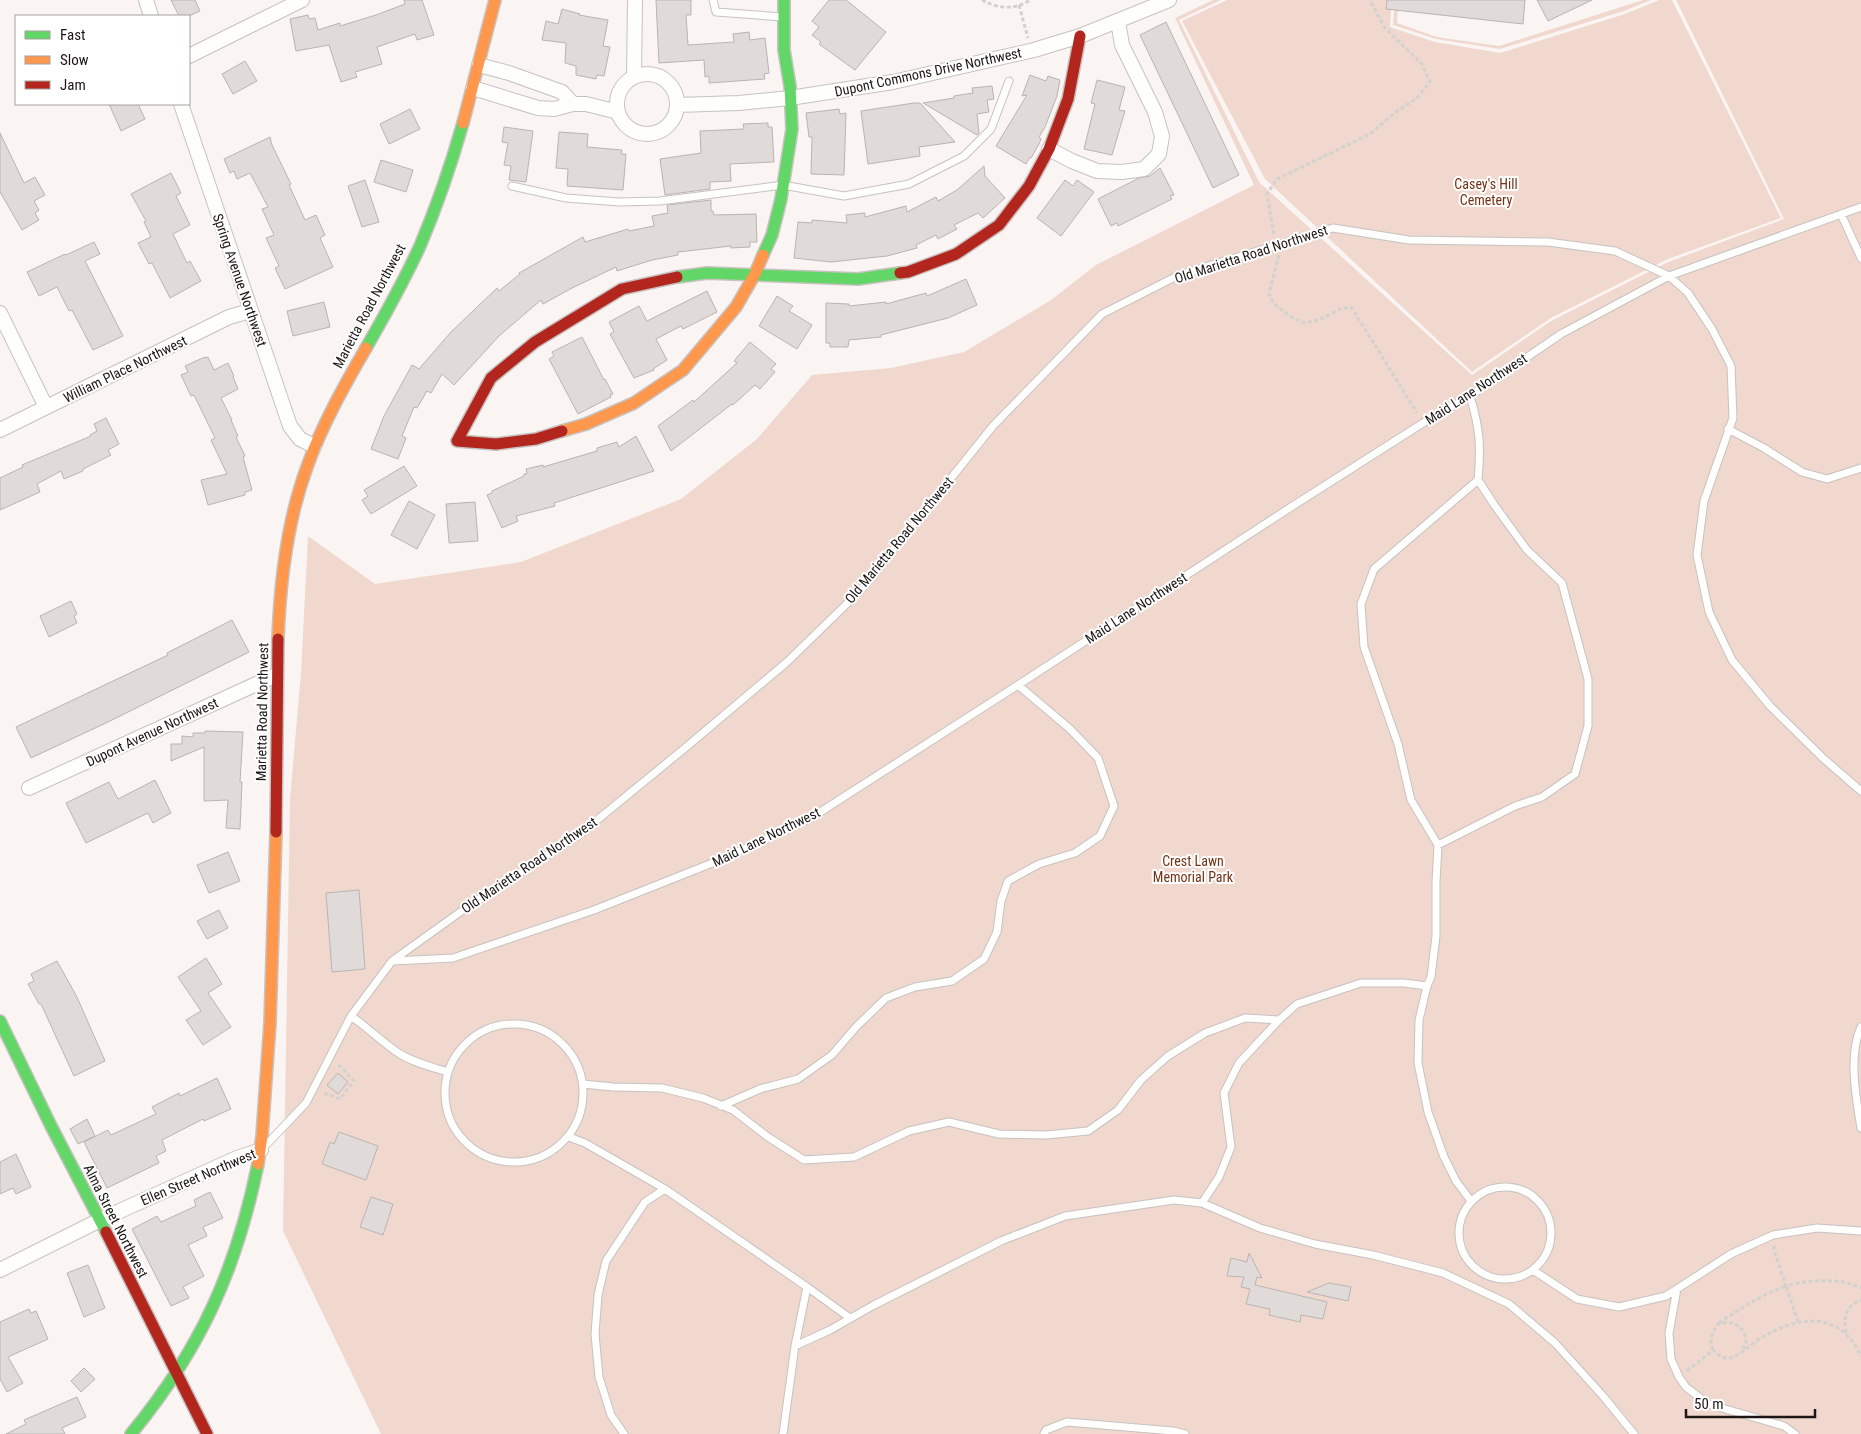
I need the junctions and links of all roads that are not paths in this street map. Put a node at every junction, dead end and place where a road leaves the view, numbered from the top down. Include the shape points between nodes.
1 (146, 0) edge
2 (302, 0) edge
3 (495, 0) edge
4 (635, 0) edge
5 (713, 0) edge
6 (784, 0) edge
7 (1169, 0) edge
8 (280, 5) edge
9 (151, 15) edge
10 (783, 17) junction
11 (1118, 21) junction
12 (1080, 36) junction
13 (190, 55) edge
14 (479, 65) junction
15 (634, 77) junction
16 (1009, 81) dead end
17 (473, 88) junction
18 (790, 98) junction
19 (573, 104) junction
20 (181, 105) edge
21 (677, 105) junction
22 (618, 112) junction
23 (1049, 149) junction
24 (784, 185) junction
25 (512, 186) dead end
26 (1861, 207) edge
27 (1841, 214) junction
28 (1861, 258) edge
29 (755, 274) junction
30 (1669, 276) junction
31 (250, 311) junction
32 (0, 313) edge
33 (1470, 396) junction
34 (46, 407) junction
35 (0, 430) edge
36 (1728, 430) junction
37 (314, 446) junction
38 (1861, 468) edge
39 (1478, 480) junction
40 (276, 676) junction
41 (1018, 685) junction
42 (29, 788) dead end
43 (1861, 792) edge
44 (1438, 845) junction
45 (392, 961) junction
46 (1427, 986) junction
47 (351, 1016) junction
48 (1279, 1020) junction
49 (0, 1021) edge
50 (1861, 1027) edge
51 (448, 1072) junction
52 (583, 1084) junction
53 (721, 1106) junction
54 (1861, 1128) edge
55 (569, 1137) junction
56 (261, 1150) junction
57 (666, 1189) junction
58 (1471, 1201) junction
59 (1202, 1203) junction
60 (100, 1220) junction
61 (1861, 1231) edge
62 (0, 1270) edge
63 (1533, 1270) junction
64 (806, 1287) junction
65 (1677, 1289) junction
66 (850, 1318) junction
67 (795, 1346) junction
68 (176, 1375) junction
69 (131, 1434) edge
70 (207, 1434) edge
71 (624, 1434) edge
72 (783, 1434) edge
73 (1044, 1434) edge
74 (1185, 1434) edge
75 (1634, 1434) edge
76 (1795, 1434) edge

1 - 9 street
2 - 8 street
3 - 14 street, Marietta Road Northwest
4 - 15 street
5 - 10 lane via 716,12
6 - 10 street
7 - 11 street, Dupont Commons Drive Northwest
8 - 13 street
10 - 18 street
11 - 12 street, Dupont Commons Drive Northwest
11 - 23 street via 1122,45 1155,112 1162,136 1159,154 1144,169 1097,171
12 - 18 street, Dupont Commons Drive Northwest via 1034,50 893,82
12 - 23 street via 1068,99
14 - 17 street, Marietta Road Northwest
14 - 19 street via 562,92
15 - 21 street via 649,74 661,77 675,93
15 - 22 street via 619,93
16 - 24 lane via 991,129 964,156 908,184 844,196
17 - 19 street via 538,108 554,109
17 - 37 street, Marietta Road Northwest via 439,202 404,280 336,399
18 - 21 street, Dupont Commons Drive Northwest
18 - 24 street via 792,129
19 - 22 street
20 - 31 street, Spring Avenue Northwest
21 - 22 street via 669,125 647,134 634,131
23 - 29 street via 1029,186 999,225 956,254 908,272 858,279
24 - 25 lane via 660,201 619,202 566,198
24 - 29 street via 772,235
26 - 27 lane, Maid Lane Northwest
27 - 28 lane
27 - 30 lane, Maid Lane Northwest
29 - 29 street via 736,307 683,370 634,403 586,424 536,439 496,444 457,441 491,378 535,342 622,289 707,273
30 - 33 lane, Maid Lane Northwest via 1560,334
30 - 36 lane, Old Marietta Road Northwest via 1688,293 1731,366 1733,418
30 - 45 lane, Old Marietta Road Northwest via 1615,251 1548,242 1409,240 1332,228 1179,275 1102,314 992,426 861,590 787,662 580,834 463,910
31 - 34 street, William Place Northwest via 229,317
31 - 37 street, Spring Avenue Northwest via 290,426 300,439
32 - 34 street
33 - 39 lane via 1481,449
33 - 41 lane, Maid Lane Northwest via 1288,508
34 - 35 street, William Place Northwest
36 - 38 lane via 1802,472 1826,479
36 - 43 lane, Old Marietta Road Northwest via 1704,501 1697,555 1709,612 1732,660 1770,706
37 - 40 street, Marietta Road Northwest via 297,496 286,549
39 - 44 lane via 1374,569 1361,604 1364,647 1398,744 1411,800
39 - 44 lane via 1527,550 1562,583 1588,679 1588,726 1574,774 1542,797 1515,806
40 - 42 street, Dupont Avenue Northwest
40 - 56 street, Marietta Road Northwest via 276,888
41 - 45 lane, Maid Lane Northwest via 810,818 725,858 594,910 454,958
41 - 53 lane via 1070,729 1098,758 1114,806 1100,836 1075,853 1039,864 1008,882 1001,901 997,932 984,959 952,981 915,987 886,998 832,1056 798,1079 760,1089
44 - 46 lane via 1436,936 1431,978
45 - 47 lane, Old Marietta Road Northwest
46 - 48 lane via 1361,983 1297,1004
46 - 58 lane via 1419,1020 1418,1063 1428,1112 1444,1158
47 - 51 lane via 398,1053
47 - 56 lane, Old Marietta Road Northwest via 306,1104
48 - 53 lane via 1245,1018 1205,1033 1168,1056 1140,1080 1118,1110 1088,1131 1046,1135 999,1134 949,1122 909,1131 854,1157 804,1160 733,1110
48 - 59 lane via 1239,1063 1224,1093 1231,1147 1219,1177
49 - 60 street, Alma Street Northwest
50 - 54 lane via 1856,1037 1854,1086
51 - 52 lane via 467,1041 484,1030 507,1023 522,1024 557,1038 573,1056
51 - 55 lane via 444,1092 450,1122 472,1149 505,1162 540,1158
52 - 53 lane via 662,1088
52 - 55 lane via 583,1106
55 - 57 lane
56 - 60 street, Ellen Street Northwest
56 - 68 street, Marietta Road Northwest via 249,1210 230,1270 207,1322
57 - 64 lane
57 - 71 lane via 645,1202 606,1261 598,1295 595,1334 599,1378 611,1415
58 - 63 lane via 1461,1219 1459,1240 1464,1255 1477,1270 1491,1278 1510,1279
58 - 63 lane via 1484,1192 1500,1187 1512,1188 1527,1193 1545,1210 1551,1235 1548,1251
59 - 66 lane via 1174,1200 1065,1216 1001,1241
59 - 75 lane via 1260,1228 1315,1244 1373,1254 1443,1273 1510,1304 1555,1343
60 - 62 street, Ellen Street Northwest
60 - 68 street, Alma Street Northwest
61 - 65 lane via 1816,1228 1773,1235 1731,1254
63 - 65 lane via 1577,1300 1619,1306 1666,1296
64 - 66 lane
64 - 67 lane
65 - 76 lane via 1669,1333 1671,1359 1686,1386 1708,1404 1784,1426
66 - 67 lane
67 - 72 lane
68 - 69 street, Marietta Road Northwest
68 - 70 street, Alma Street Northwest
73 - 74 lane via 1046,1430 1067,1422

